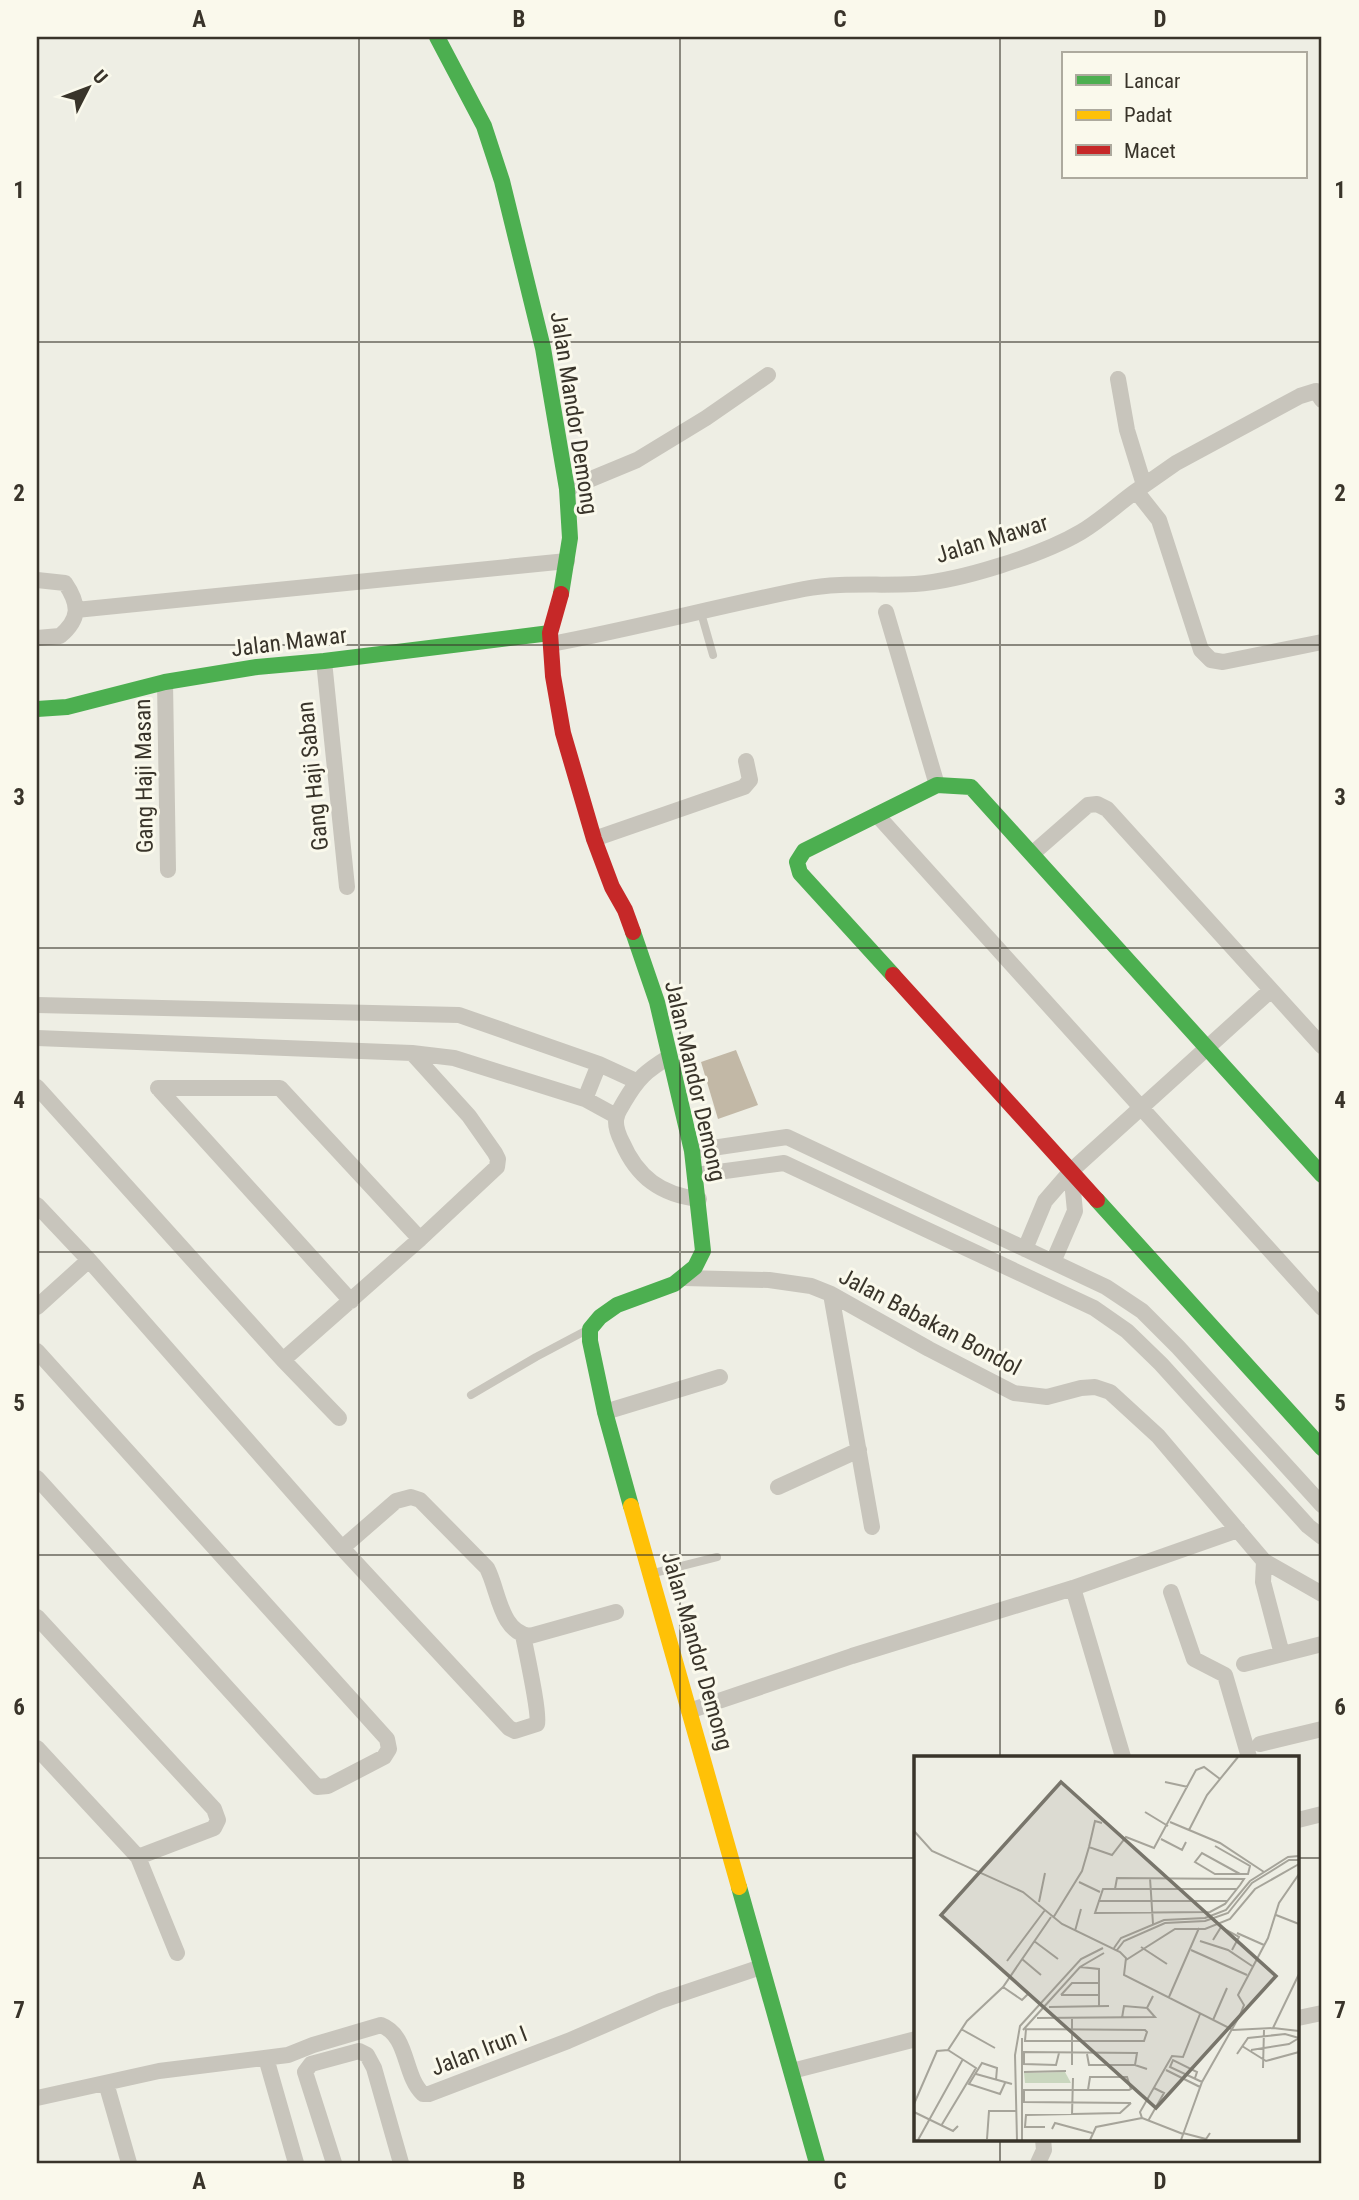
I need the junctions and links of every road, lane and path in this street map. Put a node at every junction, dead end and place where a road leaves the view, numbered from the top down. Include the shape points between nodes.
1 (437, 37) edge
2 (768, 375) dead end
3 (1118, 379) dead end
4 (1322, 400) edge
5 (1140, 488) junction
6 (567, 489) junction
7 (568, 561) junction
8 (37, 580) edge
9 (76, 610) junction
10 (886, 612) dead end
11 (701, 613) junction
12 (37, 638) edge
13 (550, 639) junction
14 (1322, 642) edge
15 (713, 656) dead end
16 (324, 661) junction
17 (165, 682) junction
18 (37, 709) edge
19 (746, 761) dead end
20 (937, 785) junction
21 (877, 815) junction
22 (594, 839) junction
23 (1031, 854) junction
24 (167, 870) dead end
25 (347, 887) dead end
26 (1271, 990) junction
27 (37, 1005) edge
28 (37, 1038) edge
29 (1322, 1046) edge
30 (1207, 1048) junction
31 (412, 1053) junction
32 (669, 1057) junction
33 (599, 1064) junction
34 (636, 1081) junction
35 (37, 1087) edge
36 (585, 1099) junction
37 (1141, 1107) junction
38 (616, 1116) junction
39 (692, 1151) junction
40 (1071, 1171) junction
41 (696, 1175) junction
42 (1322, 1175) edge
43 (699, 1199) junction
44 (37, 1205) edge
45 (420, 1239) junction
46 (1025, 1249) junction
47 (89, 1260) junction
48 (1053, 1262) junction
49 (684, 1278) junction
50 (831, 1294) junction
51 (351, 1301) junction
52 (37, 1307) edge
53 (1322, 1308) edge
54 (590, 1329) junction
55 (37, 1351) edge
56 (283, 1360) junction
57 (720, 1377) dead end
58 (471, 1395) dead end
59 (605, 1412) junction
60 (339, 1418) dead end
61 (1262, 1439) junction
62 (1322, 1448) edge
63 (859, 1450) junction
64 (1244, 1455) junction
65 (37, 1478) edge
66 (778, 1487) dead end
67 (1322, 1505) edge
68 (872, 1527) dead end
69 (1238, 1530) junction
70 (1322, 1537) edge
71 (342, 1548) junction
72 (717, 1557) dead end
73 (1264, 1561) junction
74 (651, 1573) junction
75 (1073, 1588) junction
76 (1171, 1592) dead end
77 (1322, 1594) edge
78 (616, 1612) dead end
79 (37, 1616) edge
80 (523, 1635) junction
81 (1322, 1644) edge
82 (1282, 1654) junction
83 (1244, 1664) dead end
84 (689, 1711) junction
85 (1322, 1729) edge
86 (1261, 1744) dead end
87 (37, 1748) edge
88 (1123, 1756) edge
89 (1249, 1756) edge
90 (1322, 1814) edge
91 (1300, 1820) edge
92 (138, 1857) junction
93 (177, 1952) dead end
94 (761, 1967) junction
95 (1322, 2013) edge
96 (1300, 2018) edge
97 (914, 2040) edge
98 (266, 2058) junction
99 (792, 2071) junction
100 (106, 2083) junction
101 (37, 2098) edge
102 (1043, 2140) edge
103 (129, 2163) edge
104 (296, 2163) edge
105 (334, 2163) edge
106 (401, 2163) edge
107 (817, 2163) edge
108 (1038, 2163) edge

1 - 6 main road, Jalan Mandor Demong via 484,127 502,181 544,348
2 - 6 street via 638,460
3 - 5 street
4 - 5 street, Jalan Mawar via 1316,391 1300,396 1197,451
5 - 11 street, Jalan Mawar via 1063,541 965,575 916,584 845,583
5 - 14 street via 1159,520 1201,650 1211,660 1223,662
6 - 7 main road, Jalan Mandor Demong
7 - 9 street
7 - 13 main road, Jalan Mandor Demong
8 - 9 street via 65,583
9 - 12 street via 72,625 60,636
10 - 20 street
11 - 13 street, Jalan Mawar via 621,632
11 - 15 lane
13 - 16 main road, Jalan Mawar
13 - 22 main road, Jalan Mandor Demong via 563,733
16 - 17 main road, Jalan Mawar
16 - 25 street, Gang Haji Saban
17 - 18 main road, Jalan Mawar via 67,707
17 - 24 street, Gang Haji Masan
19 - 22 street via 750,780 744,788
20 - 21 main road
20 - 23 main road via 971,787
21 - 37 street
21 - 40 main road via 804,851 797,862 800,873
22 - 32 main road, Jalan Mandor Demong via 657,1002
23 - 26 street via 1088,805 1107,809
23 - 30 main road
26 - 29 street
26 - 30 street
27 - 33 street via 459,1015
28 - 31 street
30 - 37 street
30 - 42 main road
31 - 36 street via 454,1058
31 - 45 street via 469,1116 498,1159 497,1167
32 - 34 street
32 - 39 main road, Jalan Mandor Demong
33 - 34 street
33 - 36 street
34 - 38 street
35 - 56 street
36 - 38 street
37 - 40 street
37 - 53 street
38 - 43 street via 627,1154 643,1176 678,1197
39 - 41 main road, Jalan Mandor Demong
39 - 46 street via 787,1137
40 - 46 street via 1045,1201
40 - 48 street via 1075,1211
40 - 62 main road
41 - 43 main road, Jalan Mandor Demong
41 - 64 street via 784,1163 1094,1308 1127,1331 1161,1364
43 - 49 main road, Jalan Mandor Demong via 703,1251
44 - 47 street
45 - 51 street
45 - 51 street via 281,1088 158,1088
46 - 48 street
47 - 52 street
47 - 71 street
48 - 61 street via 1106,1287 1142,1311
49 - 50 street, Jalan Babakan Bondol via 769,1280
49 - 54 main road via 617,1305
50 - 63 street
50 - 69 street, Jalan Babakan Bondol via 1014,1393 1047,1397 1095,1387 1110,1392 1158,1436
51 - 56 street
54 - 58 lane
54 - 59 main road, Jalan Mandor Demong
55 - 65 street via 387,1739 390,1749 384,1757 328,1786 317,1787
56 - 60 street
57 - 59 street
59 - 74 main road, Jalan Mandor Demong
61 - 64 street
61 - 67 street
63 - 66 street
63 - 68 street
64 - 70 street
69 - 73 street, Jalan Babakan Bondol
69 - 75 street
71 - 80 street via 396,1501 420,1500 487,1568 505,1619
71 - 80 street via 515,1731 537,1724 539,1717
72 - 74 lane
73 - 77 street, Jalan Babakan Bondol
73 - 82 street via 1263,1582
74 - 84 main road, Jalan Mandor Demong
75 - 84 street
75 - 88 street
76 - 89 street via 1194,1659 1225,1675
78 - 80 street
79 - 92 street via 215,1809 218,1820 214,1828
81 - 82 street
82 - 83 street
84 - 94 main road, Jalan Mandor Demong
85 - 86 street
87 - 92 street
90 - 91 street
92 - 93 street
94 - 98 street, Jalan Irun I via 660,2001 429,2094 423,2094 414,2083 396,2035 381,2025
94 - 99 main road, Jalan Mandor Demong
95 - 96 street
97 - 99 street
98 - 100 street, Jalan Irun I via 159,2071
98 - 104 street
99 - 107 main road, Jalan Mandor Demong
100 - 101 street, Jalan Irun I
100 - 103 street
102 - 108 street
105 - 106 street via 305,2072 311,2064 359,2051 374,2068

